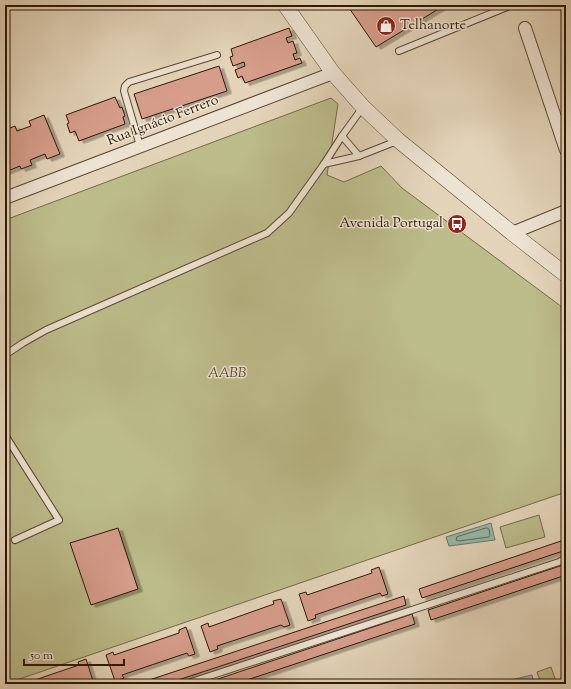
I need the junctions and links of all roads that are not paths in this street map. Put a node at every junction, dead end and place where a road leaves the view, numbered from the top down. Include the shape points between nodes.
1 (285, 5) edge
2 (512, 5) edge
3 (524, 28) dead end
4 (399, 51) dead end
5 (217, 56) dead end
6 (333, 72) junction
7 (363, 107) junction
8 (342, 136) junction
9 (398, 140) junction
10 (140, 146) junction
11 (566, 150) edge
12 (359, 156) junction
13 (324, 164) junction
14 (5, 198) edge
15 (566, 212) edge
16 (512, 233) junction
17 (566, 275) edge
18 (5, 355) edge
19 (5, 435) edge
20 (15, 540) dead end
21 (566, 554) edge
22 (566, 558) edge
23 (559, 562) junction
24 (185, 684) edge

1 - 6 street
2 - 4 lane
3 - 11 street
5 - 10 lane via 129,82 124,91
6 - 7 street
6 - 10 street, Rua Ignácio Ferrero
7 - 8 lane
7 - 9 street
8 - 12 lane
8 - 13 lane
9 - 12 lane
9 - 16 street
10 - 14 street, Rua Ignácio Ferrero
12 - 13 lane
13 - 18 lane via 289,213 267,233 46,330
15 - 16 street
16 - 17 street
19 - 20 lane via 60,520
21 - 23 lane
22 - 23 lane
23 - 24 lane

